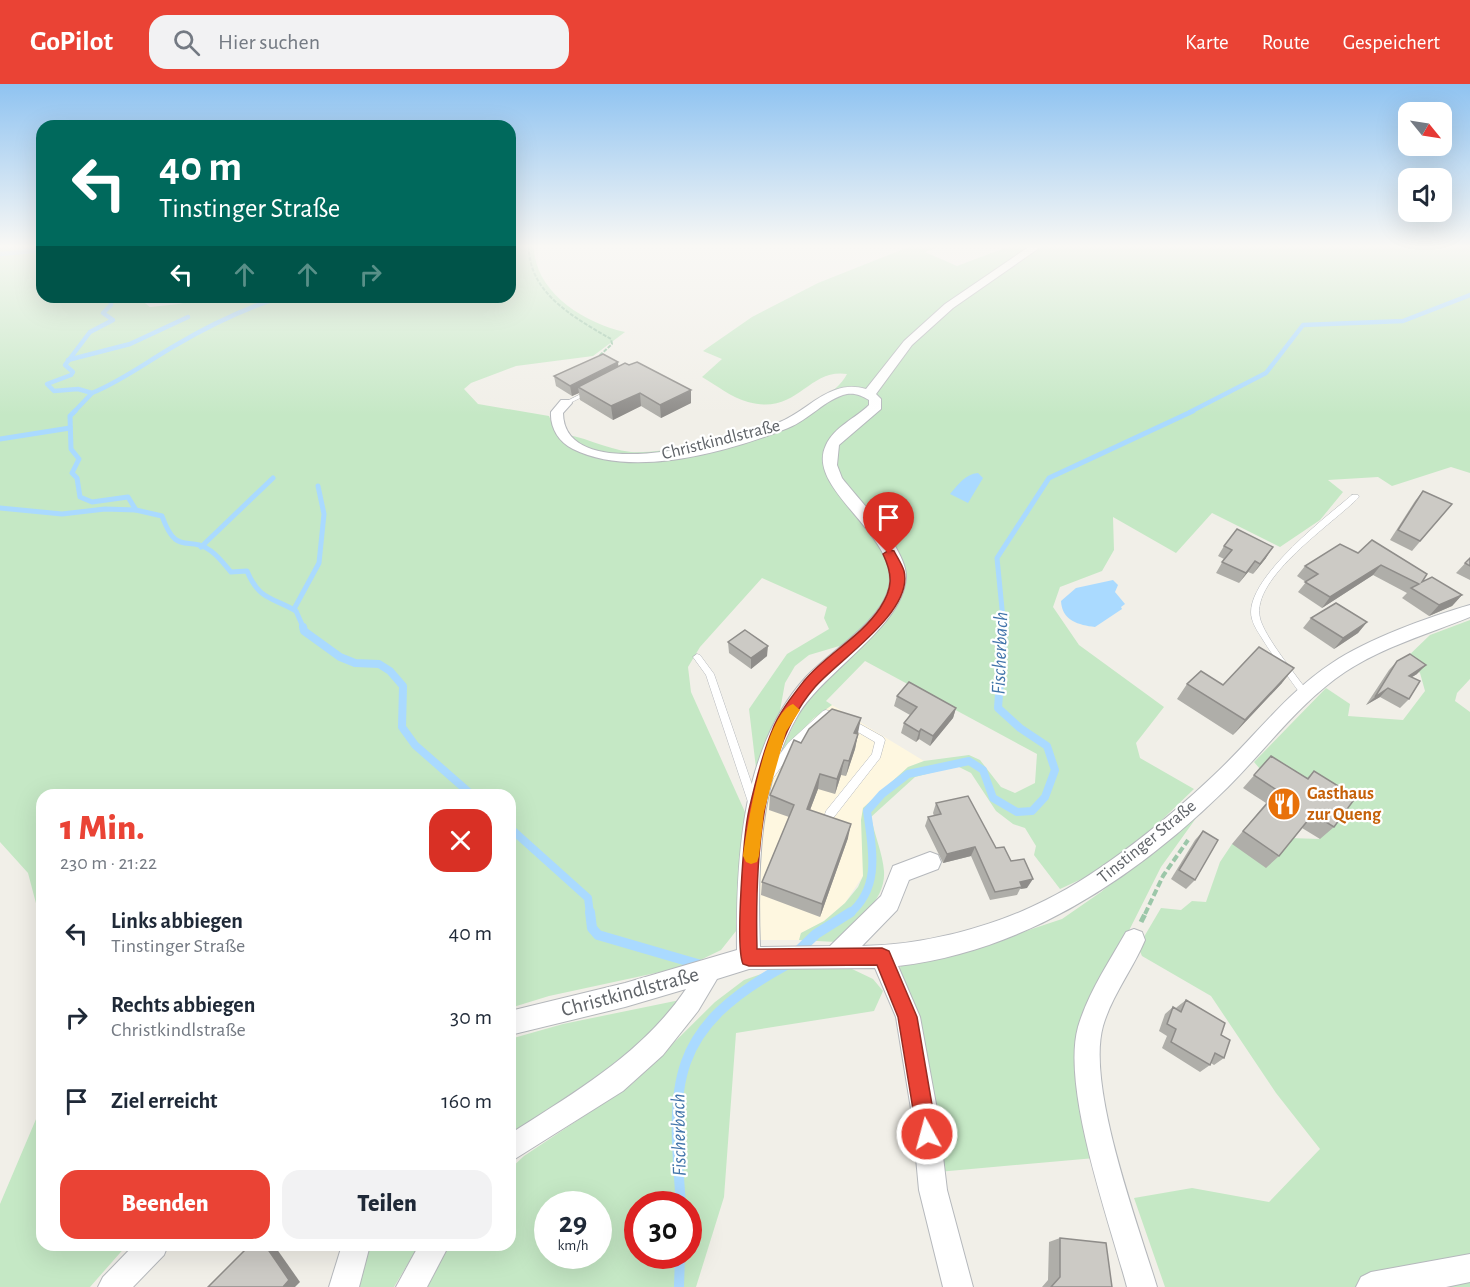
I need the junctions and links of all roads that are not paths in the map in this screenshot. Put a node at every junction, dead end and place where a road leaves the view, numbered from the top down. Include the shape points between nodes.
1 (955, 302) edge
2 (596, 388) edge
3 (869, 394) junction
4 (566, 404) joint
5 (1355, 497) dead end
6 (1470, 611) edge
7 (697, 657) dead end
8 (1305, 694) junction
9 (764, 785) junction
10 (756, 812) junction
11 (830, 814) edge
12 (930, 862) dead end
13 (1134, 940) road end
14 (772, 956) joint
15 (830, 957) junction
16 (882, 957) junction
17 (749, 958) junction
18 (705, 972) junction
19 (516, 1021) edge
20 (516, 1145) edge
21 (148, 1251) edge
22 (354, 1251) edge
23 (432, 1251) edge
24 (1470, 1268) edge
25 (113, 1287) edge
26 (345, 1287) edge
27 (411, 1287) edge
28 (958, 1287) edge
29 (1142, 1287) edge
30 (1371, 1287) edge

1 - 3 street via 908,343
2 - 4 lane
3 - 4 street, Christkindlstraße via 847,390 786,424 683,452 627,459 593,456 563,436 556,421 557,412
3 - 9 street via 876,406 833,441 829,465 889,554 898,572 895,590 885,611 859,640 810,683 779,730
5 - 8 lane via 1284,558 1256,604 1256,620
6 - 8 street, Tinstinger Straße via 1372,649 1338,668
7 - 10 lane via 707,667 714,685
8 - 16 street, Tinstinger Straße via 1220,782 1092,886 1052,909 984,935 949,946
9 - 10 street
9 - 11 lane via 791,746 826,714 841,718 880,740 878,755
10 - 17 street
12 - 15 street via 901,873 889,903
13 - 29 street via 1098,1005 1087,1057 1094,1117
14 - 15 street, Tinstinger Straße
14 - 17 street, Christkindlstraße
15 - 16 street, Tinstinger Straße
16 - 28 street via 910,1026 933,1190
17 - 18 street, Christkindlstraße
18 - 19 street, Christkindlstraße
18 - 20 street via 705,980 690,1003 654,1046 614,1082
21 - 25 street
22 - 26 street
23 - 27 street
24 - 30 street

